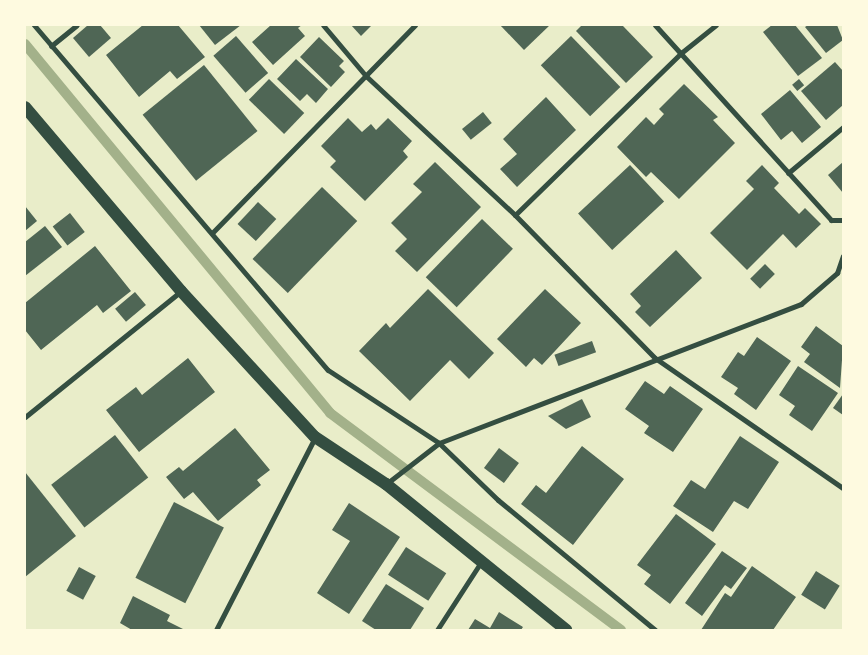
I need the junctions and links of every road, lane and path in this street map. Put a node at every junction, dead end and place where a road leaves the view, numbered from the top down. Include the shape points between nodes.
1 (34, 25) edge
2 (77, 25) edge
3 (323, 25) edge
4 (416, 25) edge
5 (655, 25) edge
6 (716, 25) edge
7 (51, 46) junction
8 (681, 53) junction
9 (366, 76) junction
10 (25, 106) edge
11 (843, 127) edge
12 (788, 172) junction
13 (515, 215) junction
14 (843, 220) edge
15 (213, 232) junction
16 (843, 256) edge
17 (181, 291) junction
18 (655, 358) junction
19 (25, 417) edge
20 (315, 437) junction
21 (439, 443) junction
22 (386, 484) junction
23 (843, 488) edge
24 (481, 562) junction
25 (216, 630) edge
26 (437, 630) edge
27 (566, 630) edge
28 (654, 630) edge

1 - 7 street
2 - 7 street
3 - 9 street
4 - 9 street
5 - 8 street
6 - 8 street
7 - 15 street
8 - 12 street
8 - 13 street
9 - 13 street
9 - 15 street
10 - 17 main road
11 - 12 street
12 - 14 street via 832,220
13 - 18 street
15 - 21 street via 328,370
16 - 18 street via 837,273 801,304
17 - 19 street
17 - 20 main road
18 - 21 street
18 - 23 street
20 - 22 main road
20 - 25 street
21 - 22 street
21 - 28 street via 498,500
22 - 24 main road
24 - 26 street
24 - 27 main road

